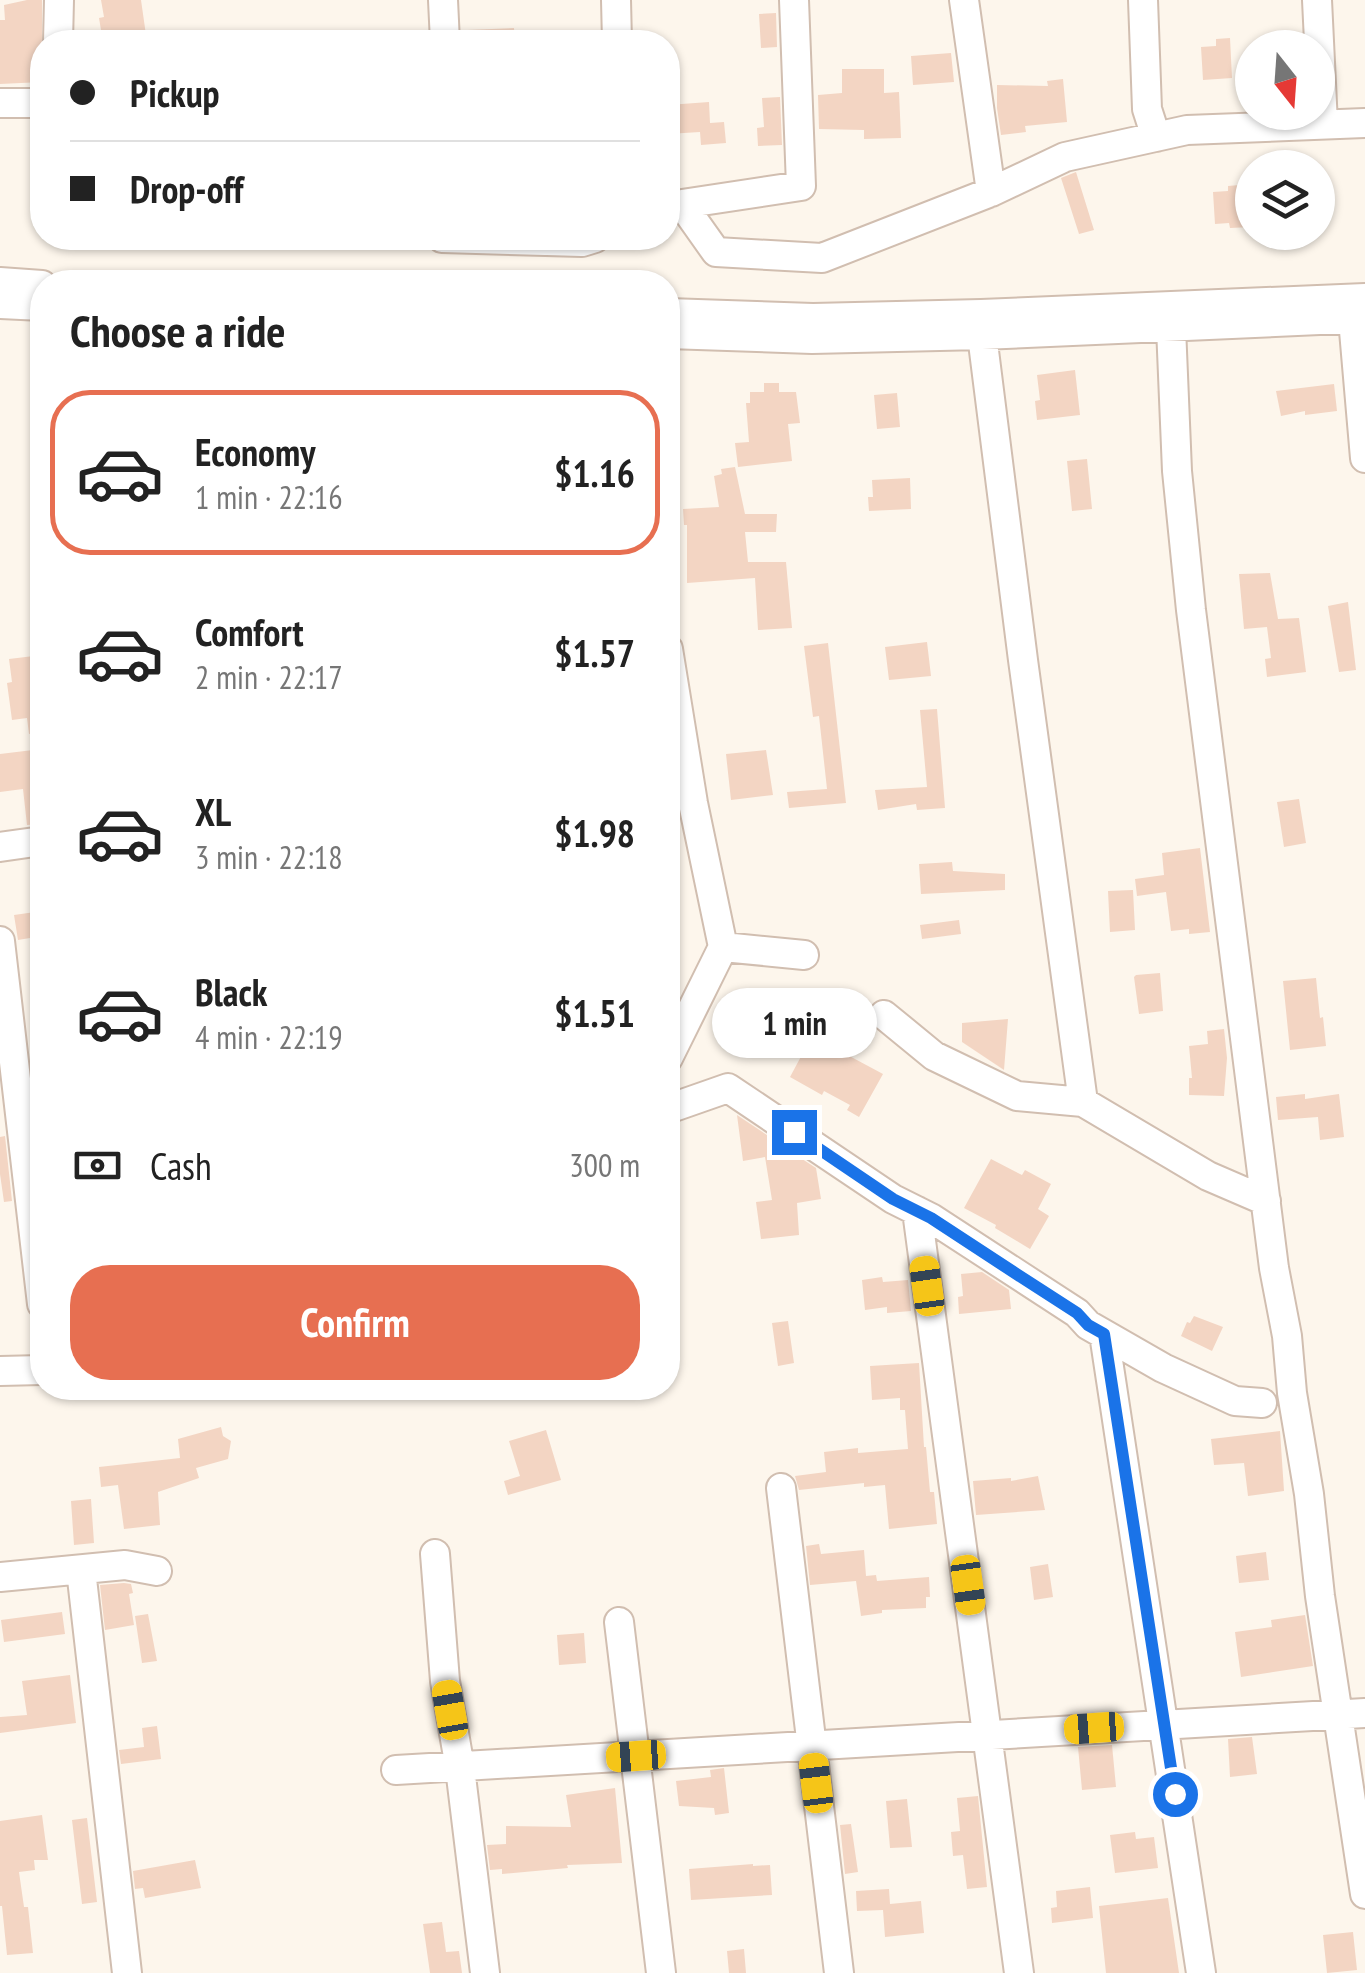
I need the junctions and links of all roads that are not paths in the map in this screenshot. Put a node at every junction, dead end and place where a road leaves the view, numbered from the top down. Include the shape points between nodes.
1 (59, 0) edge
2 (444, 0) edge
3 (616, 0) edge
4 (794, 0) edge
5 (964, 0) edge
6 (1143, 0) edge
7 (1316, 0) edge
8 (58, 30) edge
9 (445, 30) edge
10 (617, 30) edge
11 (1318, 30) edge
12 (0, 103) edge
13 (30, 103) edge
14 (1365, 123) edge
15 (1335, 124) edge
16 (1235, 128) edge
17 (1156, 137) junction
18 (991, 192) junction
19 (680, 206) edge
20 (680, 212) edge
21 (0, 282) edge
22 (30, 283) edge
23 (0, 304) edge
24 (30, 305) edge
25 (680, 312) edge
26 (1361, 312) edge
27 (1170, 327) junction
28 (680, 334) edge
29 (982, 335) junction
30 (1365, 458) edge
31 (680, 722) edge
32 (30, 843) edge
33 (0, 847) edge
34 (0, 941) edge
35 (723, 947) junction
36 (804, 955) dead end
37 (884, 1014) dead end
38 (680, 1034) edge
39 (1082, 1102) junction
40 (680, 1105) edge
41 (30, 1200) edge
42 (1266, 1202) junction
43 (917, 1211) junction
44 (1104, 1334) junction
45 (30, 1370) edge
46 (0, 1371) edge
47 (1262, 1403) dead end
48 (780, 1488) dead end
49 (435, 1554) dead end
50 (81, 1570) junction
51 (157, 1570) dead end
52 (0, 1578) edge
53 (619, 1622) dead end
54 (1352, 1714) edge
55 (1165, 1723) junction
56 (988, 1734) junction
57 (812, 1745) junction
58 (636, 1756) junction
59 (460, 1768) junction
60 (396, 1770) dead end
61 (1365, 1894) edge
62 (127, 1973) edge
63 (486, 1973) edge
64 (662, 1973) edge
65 (840, 1973) edge
66 (1018, 1973) edge
67 (1201, 1973) edge

1 - 8 street
2 - 9 street
3 - 10 street
4 - 19 street via 801,186
5 - 18 street
6 - 17 street via 1148,109
7 - 11 street
12 - 13 street
14 - 15 street
16 - 17 street
17 - 18 street via 1065,157
18 - 20 street via 822,258 716,252
21 - 22 street
23 - 24 street
25 - 26 street via 812,318
26 - 27 street
26 - 30 street
27 - 29 street
27 - 42 street via 1191,610
28 - 29 street
29 - 39 street
31 - 35 street
32 - 33 street
34 - 41 street
35 - 36 street
35 - 38 street
37 - 39 street via 934,1056 1017,1096
39 - 42 street
40 - 43 street via 728,1088
42 - 54 street via 1320,1596
43 - 44 street
43 - 56 street
44 - 47 street via 1236,1401
44 - 55 street
45 - 46 street
48 - 57 street
49 - 59 street
50 - 51 street
50 - 52 street
50 - 62 street
53 - 58 street
54 - 55 street
54 - 61 street
55 - 56 street
55 - 67 street
56 - 57 street
56 - 66 street
57 - 58 street
57 - 65 street
58 - 59 street
58 - 64 street
59 - 60 street
59 - 63 street

